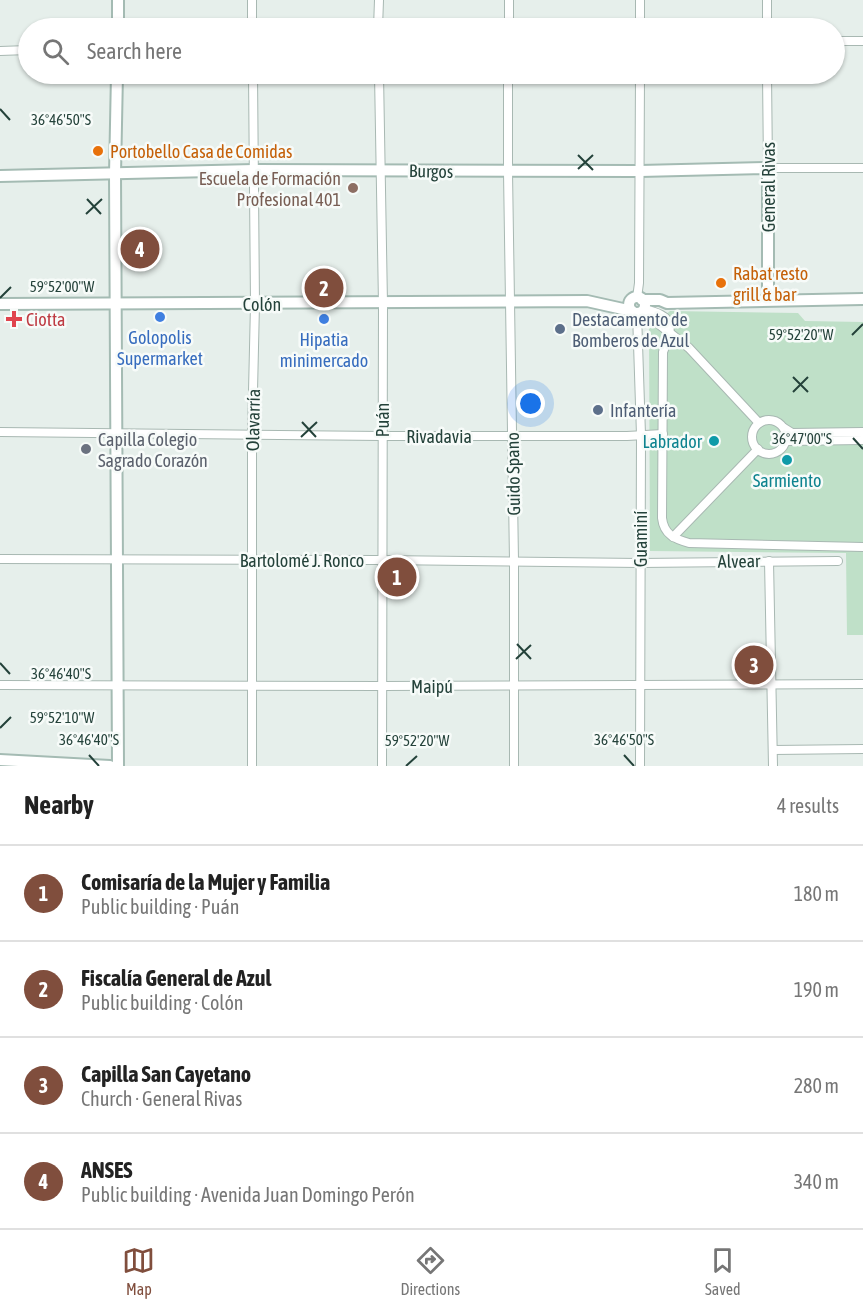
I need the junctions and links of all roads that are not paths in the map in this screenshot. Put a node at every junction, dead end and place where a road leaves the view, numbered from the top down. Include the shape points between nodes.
1 (118, 0) edge
2 (252, 0) edge
3 (379, 0) edge
4 (509, 0) edge
5 (640, 0) edge
6 (767, 0) edge
7 (118, 18) edge
8 (252, 18) edge
9 (378, 18) edge
10 (508, 18) edge
11 (640, 18) edge
12 (767, 18) edge
13 (845, 41) edge
14 (863, 41) edge
15 (18, 50) edge
16 (0, 51) edge
17 (117, 84) edge
18 (253, 84) edge
19 (379, 84) edge
20 (508, 84) edge
21 (640, 84) edge
22 (767, 84) edge
23 (768, 168) junction
24 (863, 168) edge
25 (255, 170) junction
26 (381, 171) junction
27 (640, 171) junction
28 (508, 172) junction
29 (116, 174) junction
30 (0, 176) edge
31 (863, 299) edge
32 (768, 300) junction
33 (510, 301) junction
34 (745, 303) junction
35 (0, 304) edge
36 (255, 304) junction
37 (383, 304) junction
38 (116, 305) junction
39 (863, 306) edge
40 (640, 307) junction
41 (670, 333) junction
42 (759, 423) junction
43 (784, 428) junction
44 (0, 432) edge
45 (863, 432) edge
46 (117, 433) junction
47 (663, 434) junction
48 (252, 435) junction
49 (641, 435) junction
50 (382, 436) junction
51 (512, 436) junction
52 (785, 441) junction
53 (863, 441) edge
54 (758, 449) junction
55 (673, 537) junction
56 (863, 547) edge
57 (0, 559) edge
58 (117, 559) junction
59 (253, 560) junction
60 (383, 560) junction
61 (514, 561) junction
62 (769, 561) junction
63 (838, 561) dead end
64 (640, 563) junction
65 (771, 684) junction
66 (863, 684) edge
67 (0, 685) edge
68 (117, 685) junction
69 (513, 685) junction
70 (252, 686) junction
71 (382, 686) junction
72 (640, 686) junction
73 (863, 749) edge
74 (773, 750) junction
75 (0, 760) edge
76 (110, 766) edge
77 (118, 766) edge
78 (252, 766) edge
79 (382, 766) edge
80 (514, 766) edge
81 (640, 766) edge
82 (773, 766) edge

1 - 7 main road
2 - 8 street
3 - 9 street
4 - 10 street
5 - 11 street
6 - 12 street
13 - 14 street
15 - 16 street
17 - 29 main road
18 - 25 street, Olavarría
19 - 26 street, Puán
20 - 28 street, Guido Spano
21 - 27 street, Guaminí
22 - 23 street, General Rivas
23 - 24 street, Burgos
23 - 27 main road, Burgos
23 - 32 main road, General Rivas
25 - 26 main road, Burgos
25 - 29 main road, Burgos
25 - 36 street, Olavarría
26 - 28 main road, Burgos
26 - 37 street, Puán
27 - 28 main road, Burgos
27 - 40 street, Guaminí
28 - 33 street, Guido Spano
29 - 30 main road, Burgos
29 - 38 main road
31 - 32 main road
32 - 34 main road
33 - 37 main road, Colón
33 - 40 main road, Colón via 587,301
33 - 51 street, Guido Spano
34 - 39 main road
34 - 40 main road
35 - 38 main road, Colón
36 - 37 main road, Colón
36 - 38 main road, Colón
36 - 48 street, Olavarría
37 - 50 street, Puán
38 - 46 main road
40 - 41 street
40 - 49 street, Guaminí
41 - 42 street
41 - 47 street via 663,352
42 - 43 street via 770,420
42 - 54 street via 753,437
43 - 45 street via 792,433
43 - 52 street
44 - 46 street, Rivadavia
46 - 48 street, Rivadavia
46 - 58 main road
47 - 49 street, Rivadavia
47 - 55 street via 663,525
48 - 50 street, Rivadavia
48 - 59 street, Olavarría
49 - 51 street, Rivadavia
49 - 64 street, Guaminí
50 - 51 street, Rivadavia
50 - 60 street, Puán
51 - 61 street, Guido Spano
52 - 53 street
52 - 54 street via 776,452
54 - 55 street
55 - 56 street via 690,543
57 - 58 street, Bartolomé J. Ronco
58 - 59 street, Bartolomé J. Ronco
58 - 68 main road
59 - 60 street, Bartolomé J. Ronco
59 - 70 street, Olavarría
60 - 61 street, Bartolomé J. Ronco
60 - 71 street, Puán
61 - 64 street, Bartolomé J. Ronco
61 - 69 street, Guido Spano
62 - 63 street, Alvear
62 - 64 street, Alvear
62 - 65 street
64 - 72 street, Guaminí
65 - 66 street, Maipú
65 - 72 street, Maipú
65 - 74 street
67 - 68 street, Maipú
68 - 70 street, Maipú
68 - 77 main road
69 - 71 street, Maipú
69 - 72 street, Maipú
69 - 80 street, Guido Spano
70 - 71 street, Maipú
70 - 78 street, Olavarría
71 - 79 street, Puán
72 - 81 street, Guaminí
73 - 74 street
74 - 82 street
75 - 76 main road

